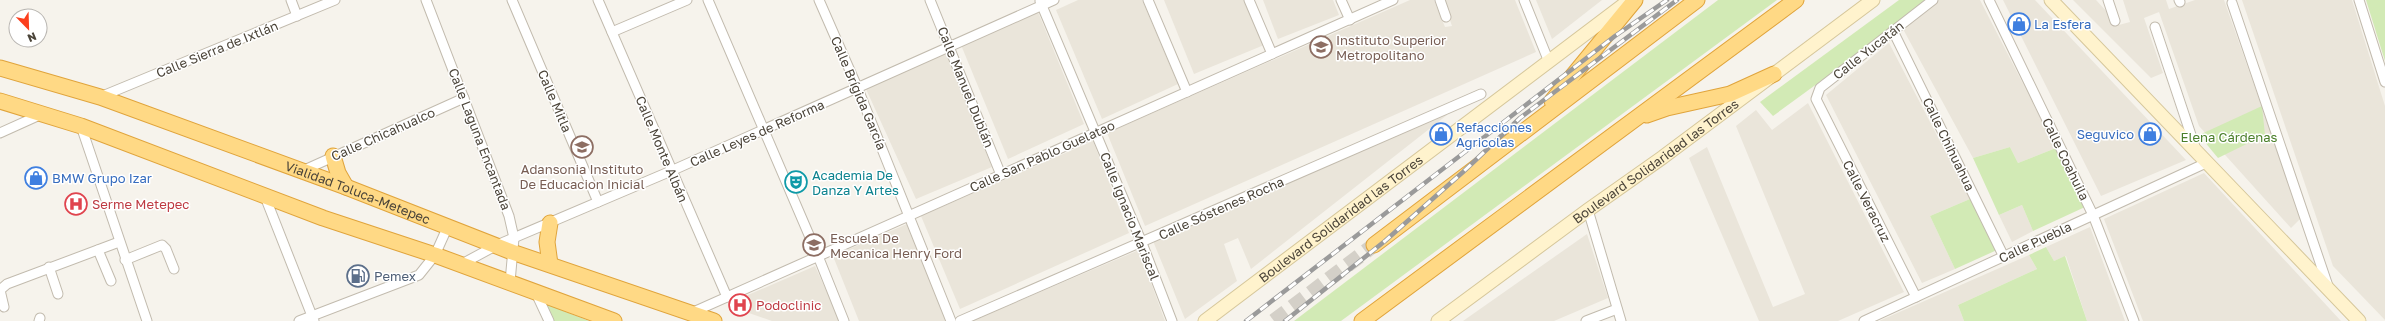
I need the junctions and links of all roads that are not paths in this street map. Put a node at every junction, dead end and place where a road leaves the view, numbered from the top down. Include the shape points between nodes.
1 (291, 0) edge
2 (334, 0) edge
3 (426, 0) edge
4 (512, 0) edge
5 (598, 0) edge
6 (687, 0) edge
7 (708, 0) edge
8 (819, 0) edge
9 (930, 0) edge
10 (1054, 0) edge
11 (1148, 0) edge
12 (1249, 0) edge
13 (1341, 0) edge
14 (1393, 0) edge
15 (1440, 0) edge
16 (1524, 0) edge
17 (1630, 0) edge
18 (1635, 0) edge
19 (1697, 0) edge
20 (1796, 0) edge
21 (1873, 0) edge
22 (1932, 0) edge
23 (1989, 0) edge
24 (2051, 0) edge
25 (2108, 0) edge
26 (2359, 0) edge
27 (1041, 2) edge
28 (2232, 3) dead end
29 (297, 16) junction
30 (1446, 17) dead end
31 (1350, 20) junction
32 (2114, 21) dead end
33 (2155, 27) dead end
34 (1893, 30) junction
35 (612, 32) junction
36 (949, 46) junction
37 (1272, 54) junction
38 (1549, 62) junction
39 (0, 68) edge
40 (1774, 74) junction
41 (2385, 82) edge
42 (858, 89) junction
43 (1187, 92) junction
44 (1482, 94) dead end
45 (100, 97) junction
46 (464, 98) junction
47 (0, 101) edge
48 (1818, 106) joint
49 (43, 113) junction
50 (81, 126) junction
51 (764, 130) junction
52 (1618, 130) junction
53 (0, 133) edge
54 (1096, 133) junction
55 (1519, 135) junction
56 (333, 156) junction
57 (2201, 158) junction
58 (302, 171) junction
59 (671, 171) junction
60 (1001, 175) junction
61 (346, 187) junction
62 (264, 194) junction
63 (598, 202) junction
64 (1588, 210) junction
65 (910, 215) junction
66 (2094, 215) junction
67 (550, 224) junction
68 (448, 226) junction
69 (119, 242) junction
70 (1142, 243) junction
71 (497, 245) junction
72 (513, 245) junction
73 (1374, 245) tunnel mouth
74 (98, 250) junction
75 (435, 255) junction
76 (818, 256) junction
77 (2004, 257) junction
78 (125, 260) junction
79 (550, 264) junction
80 (460, 265) junction
81 (49, 267) junction
82 (174, 269) dead end
83 (111, 281) dead end
84 (510, 282) junction
85 (535, 291) junction
86 (2330, 293) junction
87 (58, 294) dead end
88 (727, 297) junction
89 (1916, 297) junction
90 (4, 307) dead end
91 (1617, 308) junction
92 (691, 313) junction
93 (313, 318) edge
94 (147, 321) edge
95 (299, 321) edge
96 (549, 321) edge
97 (614, 321) edge
98 (714, 321) edge
99 (844, 321) edge
100 (951, 321) edge
101 (960, 321) edge
102 (1172, 321) edge
103 (1204, 321) edge
104 (1362, 321) edge
105 (1438, 321) edge
106 (1586, 321) edge
107 (1621, 321) edge
108 (1864, 321) edge
109 (2134, 321) edge
110 (2359, 321) edge

1 - 29 street
2 - 29 street, Calle Sierra de Ixtlán
3 - 46 street, Calle Laguna Encantada
4 - 63 street, Calle Mitla
5 - 35 street, Calle Monte Albán
6 - 35 street
7 - 51 street
8 - 42 street, Calle Brígida García
9 - 36 street, Calle Manuel Dublán
10 - 27 street, Calle Leyes de Reforma
11 - 43 street
12 - 37 street
13 - 31 street
14 - 31 street, Calle San Pablo Guelatao
15 - 30 street
16 - 38 street
17 - 38 main road, Boulevard Solidaridad las Torres
18 - 55 highway via 1566,86
19 - 55 highway
20 - 52 highway
21 - 40 main road, Boulevard Solidaridad las Torres
22 - 34 street, Calle Yucatán
23 - 66 street, Calle Coahuila
24 - 57 main road
25 - 32 street
26 - 41 street
27 - 36 street, Calle Leyes de Reforma
27 - 54 street, Calle Ignacio Mariscal
28 - 86 street
29 - 45 street, Calle Sierra de Ixtlán
31 - 37 street, Calle San Pablo Guelatao
33 - 57 street
34 - 48 street, Calle Yucatán via 1820,88 1816,99
34 - 77 street, Calle Chihuahua
35 - 59 street, Calle Monte Albán
36 - 42 street, Calle Leyes de Reforma
36 - 60 street, Calle Manuel Dublán
37 - 43 street, Calle San Pablo Guelatao
38 - 103 main road, Boulevard Solidaridad las Torres
39 - 45 highway, Vialidad Toluca-Metepec
40 - 52 highway via 1730,94 1654,112
40 - 64 main road, Boulevard Solidaridad las Torres
42 - 51 street, Calle Leyes de Reforma
42 - 65 street, Calle Brígida García
43 - 54 street, Calle San Pablo Guelatao
44 - 70 street, Calle Sóstenes Rocha
45 - 58 highway, Vialidad Toluca-Metepec
46 - 56 street, Calle Chicahualco
46 - 72 street, Calle Laguna Encantada via 503,201
47 - 49 highway
48 - 89 street, Calle Veracruz
49 - 50 highway
49 - 53 street
50 - 62 highway
50 - 69 street
51 - 59 street, Calle Leyes de Reforma
51 - 76 street
52 - 104 highway
54 - 60 street, Calle San Pablo Guelatao
54 - 70 street, Calle Ignacio Mariscal
55 - 73 highway
56 - 58 street, Calle Chicahualco
56 - 61 highway
57 - 66 street, Calle Puebla
57 - 86 main road
58 - 61 highway, Vialidad Toluca-Metepec
59 - 63 street, Calle Leyes de Reforma
59 - 88 street, Calle Monte Albán
60 - 65 street, Calle San Pablo Guelatao
61 - 68 highway, Vialidad Toluca-Metepec
62 - 75 highway via 323,218
62 - 93 street
63 - 67 street, Calle Leyes de Reforma
64 - 91 street
64 - 105 main road, Boulevard Solidaridad las Torres
65 - 76 street, Calle San Pablo Guelatao
65 - 100 street, Calle Brígida García
66 - 77 street, Calle Puebla
66 - 109 street, Calle Coahuila
67 - 72 street, Calle Leyes de Reforma
67 - 79 highway via 547,242
68 - 71 highway, Vialidad Toluca-Metepec
68 - 75 street
69 - 74 street
69 - 78 street
70 - 101 street, Calle Sóstenes Rocha
70 - 102 street, Calle Ignacio Mariscal
71 - 72 highway, Vialidad Toluca-Metepec
71 - 80 street
72 - 79 highway, Vialidad Toluca-Metepec
72 - 84 street, Calle Laguna Encantada
74 - 81 street
74 - 83 street
75 - 80 highway
75 - 93 street via 414,278
76 - 88 street, Calle San Pablo Guelatao
76 - 99 street
77 - 89 street, Calle Puebla
78 - 82 street via 162,245
78 - 94 street
79 - 92 highway, Vialidad Toluca-Metepec
80 - 84 highway
81 - 87 street
81 - 90 street via 2,287 0,294
84 - 85 highway
85 - 96 street
85 - 97 highway
86 - 110 main road
88 - 92 street, Calle San Pablo Guelatao
89 - 108 street, Calle Puebla
91 - 106 street
91 - 107 street
92 - 98 highway, Vialidad Toluca-Metepec
93 - 95 street

